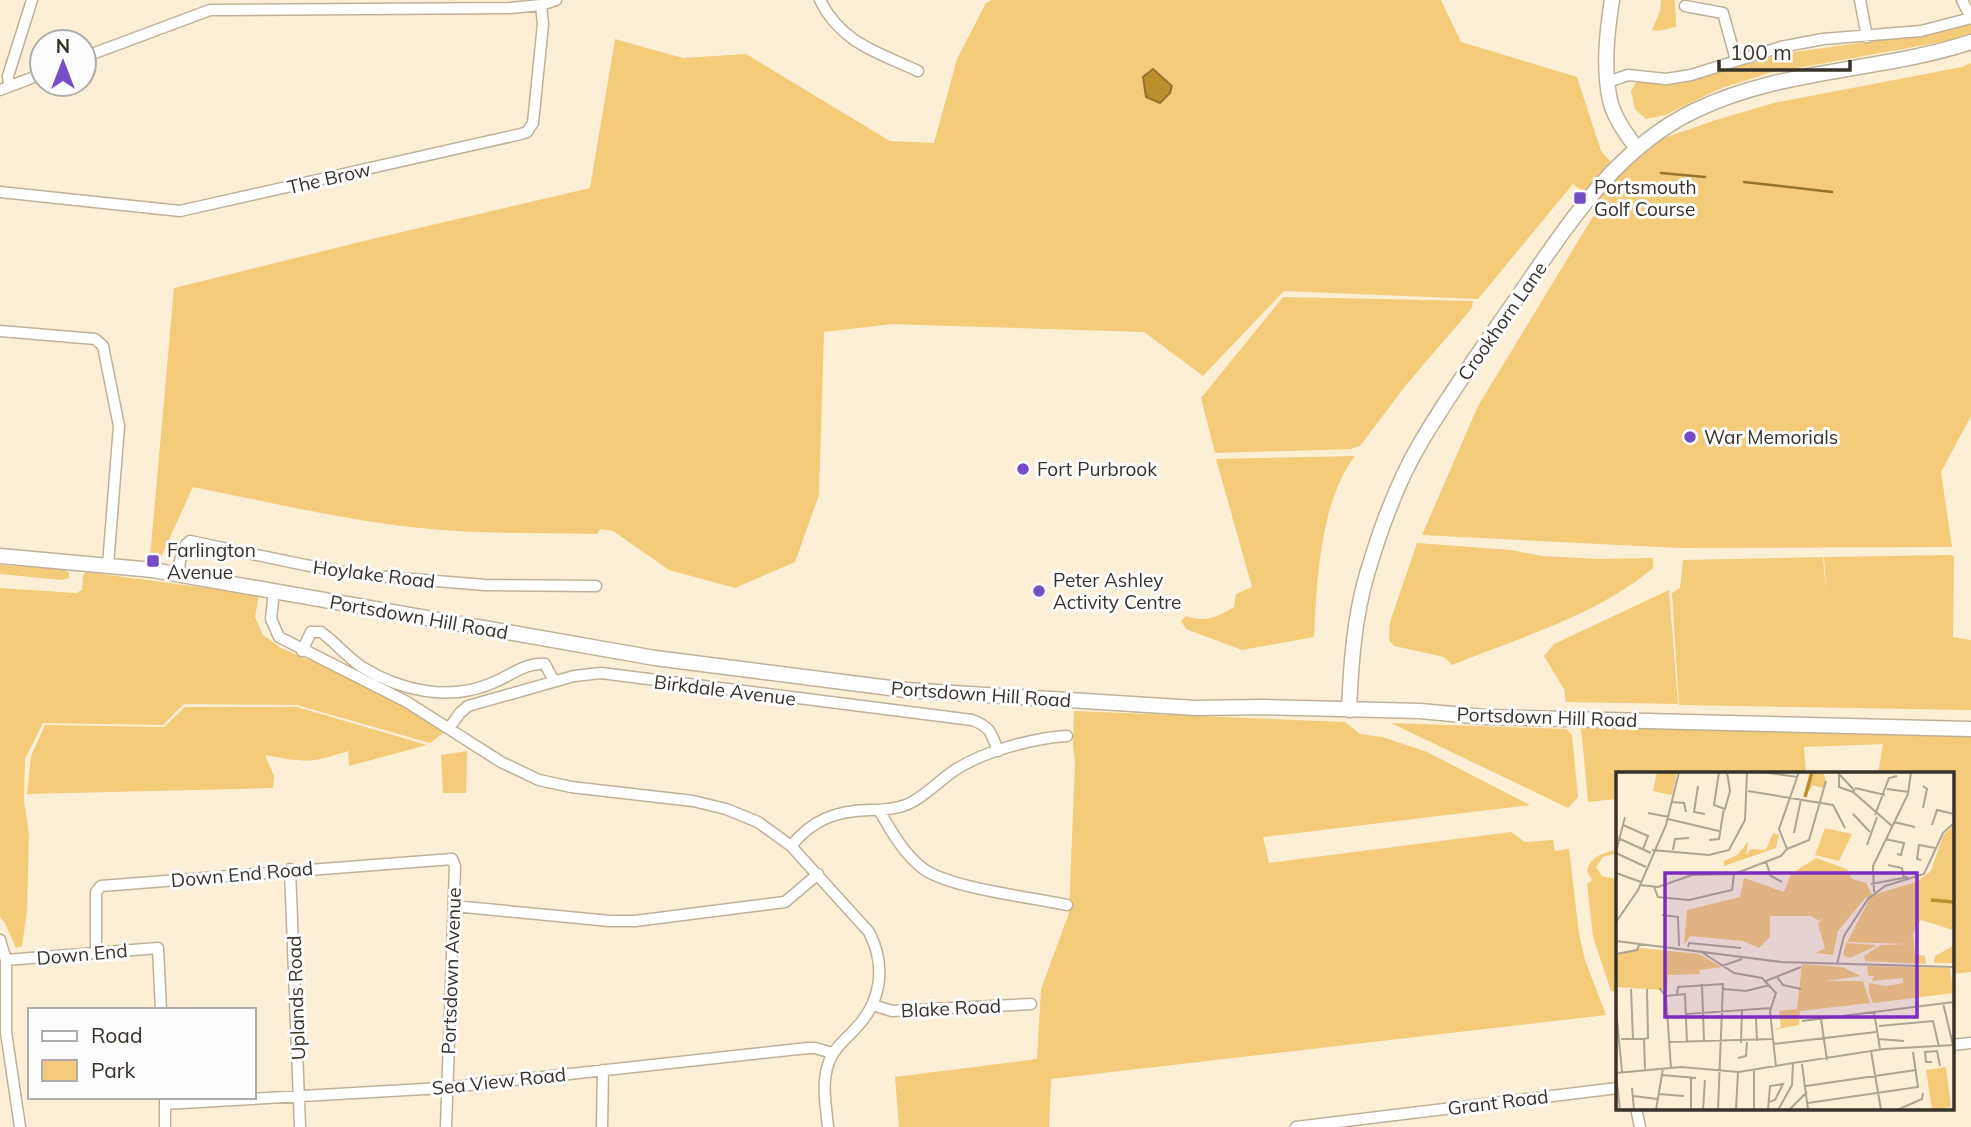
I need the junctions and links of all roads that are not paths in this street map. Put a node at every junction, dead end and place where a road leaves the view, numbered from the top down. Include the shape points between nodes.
1 (32, 0) edge
2 (556, 0) edge
3 (820, 0) edge
4 (1612, 0) edge
5 (1860, 0) edge
6 (1962, 0) edge
7 (541, 5) junction
8 (1685, 6) dead end
9 (1971, 18) edge
10 (1867, 37) junction
11 (1971, 42) edge
12 (98, 52) edge
13 (1736, 60) junction
14 (918, 71) dead end
15 (28, 79) edge
16 (1608, 82) junction
17 (4, 88) edge
18 (1637, 149) junction
19 (0, 192) edge
20 (0, 331) edge
21 (0, 556) edge
22 (108, 565) junction
23 (178, 574) junction
24 (596, 586) dead end
25 (274, 591) junction
26 (302, 650) junction
27 (554, 681) junction
28 (1349, 710) junction
29 (449, 728) junction
30 (1971, 729) edge
31 (1067, 736) dead end
32 (998, 751) junction
33 (879, 810) junction
34 (791, 846) junction
35 (452, 859) joint
36 (290, 869) junction
37 (818, 874) junction
38 (1060, 900) dead end
39 (454, 906) junction
40 (0, 940) edge
41 (96, 953) junction
42 (6, 960) junction
43 (1031, 1004) dead end
44 (873, 1005) junction
45 (161, 1008) edge
46 (832, 1053) junction
47 (603, 1070) junction
48 (447, 1087) junction
49 (1616, 1088) edge
50 (300, 1096) junction
51 (256, 1098) edge
52 (219, 1099) edge
53 (165, 1101) edge
54 (20, 1127) edge
55 (165, 1127) edge
56 (300, 1127) edge
57 (446, 1127) edge
58 (602, 1127) edge
59 (828, 1127) edge
60 (1296, 1127) edge

1 - 17 street
2 - 7 street
3 - 14 street via 831,20 852,40
4 - 16 main road
5 - 10 street
6 - 9 street
7 - 12 street via 210,10
7 - 19 street, The Brow via 533,123 521,134 180,211
8 - 13 street via 1724,13
9 - 10 street
10 - 13 street via 1823,39
11 - 18 main road, Crookhorn Lane via 1748,89 1664,127
13 - 16 street via 1691,75 1666,79 1628,75
15 - 17 street
16 - 18 main road via 1610,102
18 - 28 main road, Crookhorn Lane via 1574,218 1419,444 1367,575
20 - 22 street via 95,339 103,346 119,426
21 - 22 main road, Portsdown Hill Road
22 - 23 main road, Portsdown Hill Road
23 - 24 street, Hoylake Road via 183,550 191,541 363,575 485,585
23 - 25 main road, Portsdown Hill Road
25 - 26 street via 270,608 274,628 279,637
25 - 28 main road, Portsdown Hill Road via 654,658 906,690 1196,708
26 - 27 street via 311,632 321,632 362,666 407,687 441,694 477,689 540,663 549,667
26 - 29 street
27 - 29 street, Birkdale Avenue via 468,706
27 - 32 street, Birkdale Avenue via 601,673 972,720 991,731
28 - 30 main road, Portsdown Hill Road
29 - 34 street via 539,780 709,804 758,822
31 - 32 street via 1040,738
32 - 33 street via 957,768 911,803
33 - 34 street via 825,817
33 - 38 street via 908,854 926,870 960,884
34 - 37 street
35 - 36 street, Down End Road
35 - 39 street, Portsdown Avenue
36 - 41 street, Down End Road via 101,886 96,891
36 - 50 street, Uplands Road
37 - 39 street via 785,902 635,921
37 - 44 street via 874,943 880,966
39 - 48 street, Portsdown Avenue
40 - 42 street
41 - 42 street, Down End
41 - 45 street, Down End via 158,948
42 - 54 street via 6,1032
43 - 44 street, Blake Road via 892,1011
44 - 46 street
46 - 47 street, Sea View Road via 808,1048
46 - 59 street via 825,1077
47 - 48 street, Sea View Road
47 - 58 street
48 - 50 street, Sea View Road
48 - 57 street, Portsdown Avenue
49 - 60 street, Grant Road
50 - 51 street, Sea View Road
50 - 56 street, Uplands Road
52 - 53 street, Sea View Road
53 - 55 street

